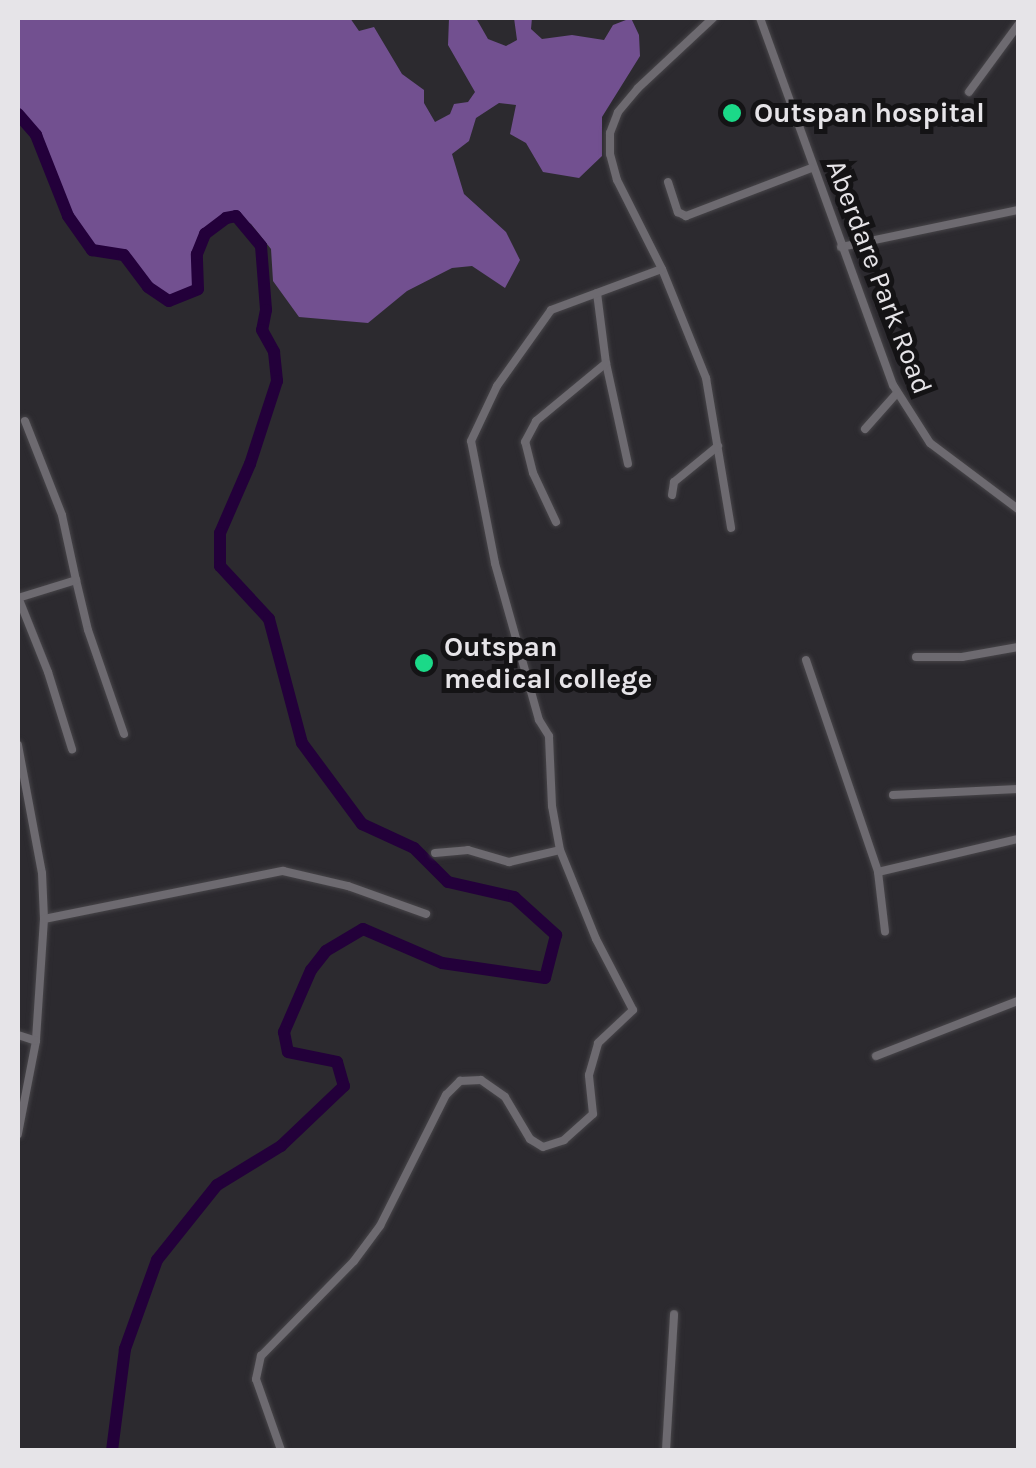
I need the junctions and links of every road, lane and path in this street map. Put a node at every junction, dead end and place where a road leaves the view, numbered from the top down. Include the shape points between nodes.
1 (713, 18) edge
2 (760, 18) edge
3 (1018, 26) edge
4 (969, 92) dead end
5 (812, 168) junction
6 (668, 182) dead end
7 (1016, 210) edge
8 (1018, 221) edge
9 (841, 247) junction
10 (662, 269) junction
11 (597, 293) junction
12 (606, 363) junction
13 (897, 393) junction
14 (25, 421) dead end
15 (865, 429) dead end
16 (718, 446) junction
17 (628, 464) dead end
18 (672, 494) dead end
19 (1018, 509) edge
20 (556, 522) dead end
21 (731, 528) dead end
22 (76, 580) junction
23 (18, 598) edge
24 (1018, 648) edge
25 (916, 657) dead end
26 (806, 660) dead end
27 (124, 734) dead end
28 (18, 745) edge
29 (72, 750) dead end
30 (1018, 789) edge
31 (892, 795) dead end
32 (1018, 839) edge
33 (560, 850) junction
34 (435, 853) dead end
35 (878, 872) junction
36 (426, 914) dead end
37 (44, 918) junction
38 (885, 932) dead end
39 (1018, 1001) edge
40 (18, 1035) edge
41 (36, 1041) junction
42 (876, 1056) dead end
43 (18, 1134) edge
44 (674, 1314) dead end
45 (281, 1450) edge
46 (666, 1450) edge

1 - 10 street via 638,88 610,133 617,180
2 - 5 street, Aberdare Park Road
3 - 4 street
5 - 6 street via 686,216 678,212
5 - 9 street, Aberdare Park Road
7 - 8 street
7 - 9 street
9 - 13 street, Aberdare Park Road
10 - 11 street
10 - 16 street via 697,347
11 - 12 street
11 - 33 street via 551,310 497,386 471,441 491,549 549,736
12 - 17 street
12 - 20 street via 536,421 525,442
13 - 15 street
13 - 19 street, Aberdare Park Road via 930,443
14 - 22 street via 62,515
16 - 18 street via 674,482
16 - 21 street
22 - 23 street
22 - 27 street
23 - 29 street
24 - 25 street
26 - 35 street
28 - 37 street
30 - 31 street
32 - 35 street
33 - 34 street via 509,862 468,850
33 - 45 street via 633,1010 608,1028 590,1058 593,1114 564,1140 542,1147 490,1084 455,1085 373,1236 261,1356 256,1380
35 - 38 street
36 - 37 street via 348,886 282,872
37 - 41 street
39 - 42 street
40 - 41 street
41 - 43 street
44 - 46 street

